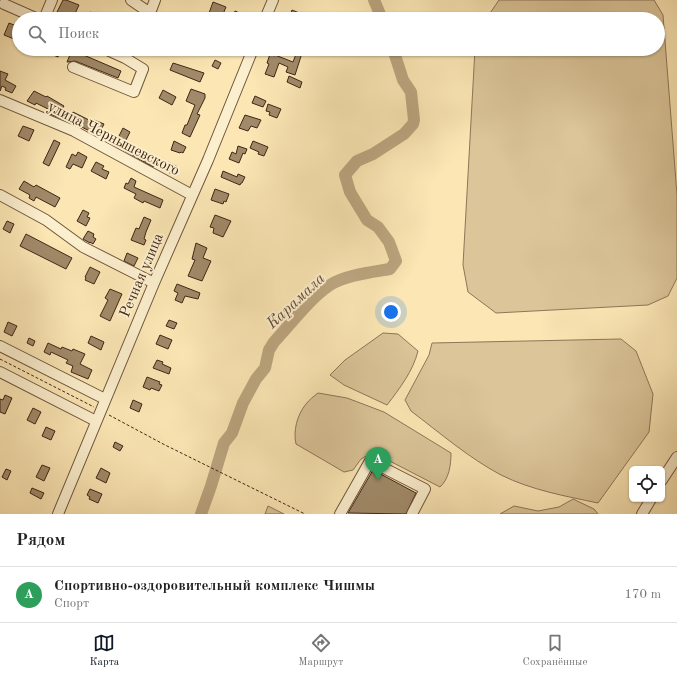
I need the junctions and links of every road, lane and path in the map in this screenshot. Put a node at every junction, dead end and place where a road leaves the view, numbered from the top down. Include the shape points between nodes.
1 (52, 0) edge
2 (131, 0) edge
3 (155, 0) edge
4 (273, 0) edge
5 (3, 5) edge
6 (20, 12) edge
7 (47, 12) edge
8 (149, 12) edge
9 (150, 12) edge
10 (269, 12) edge
11 (121, 56) edge
12 (250, 56) edge
13 (73, 67) dead end
14 (0, 100) edge
15 (0, 195) edge
16 (192, 195) junction
17 (154, 283) junction
18 (0, 346) edge
19 (0, 358) edge
20 (0, 372) edge
21 (105, 399) junction
22 (101, 410) junction
23 (96, 421) junction
24 (677, 456) edge
25 (665, 475) edge
26 (649, 502) edge
27 (416, 513) edge
28 (58, 514) edge
29 (304, 514) edge
30 (340, 514) edge
31 (642, 514) edge

1 - 7 street
2 - 8 street
3 - 9 street
4 - 10 street
5 - 6 street
11 - 13 street via 143,69 134,92
12 - 16 street, Речная улица
14 - 16 street, улица Чернышевского via 74,131
15 - 17 street via 46,220 83,247
16 - 17 street, Речная улица
17 - 21 street, Речная улица
18 - 21 street
19 - 22 path
20 - 23 street
21 - 22 street, Речная улица
22 - 23 street, Речная улица
22 - 29 path
23 - 28 street, Речная улица
24 - 25 street
26 - 31 street
27 - 30 street via 425,489 370,461

